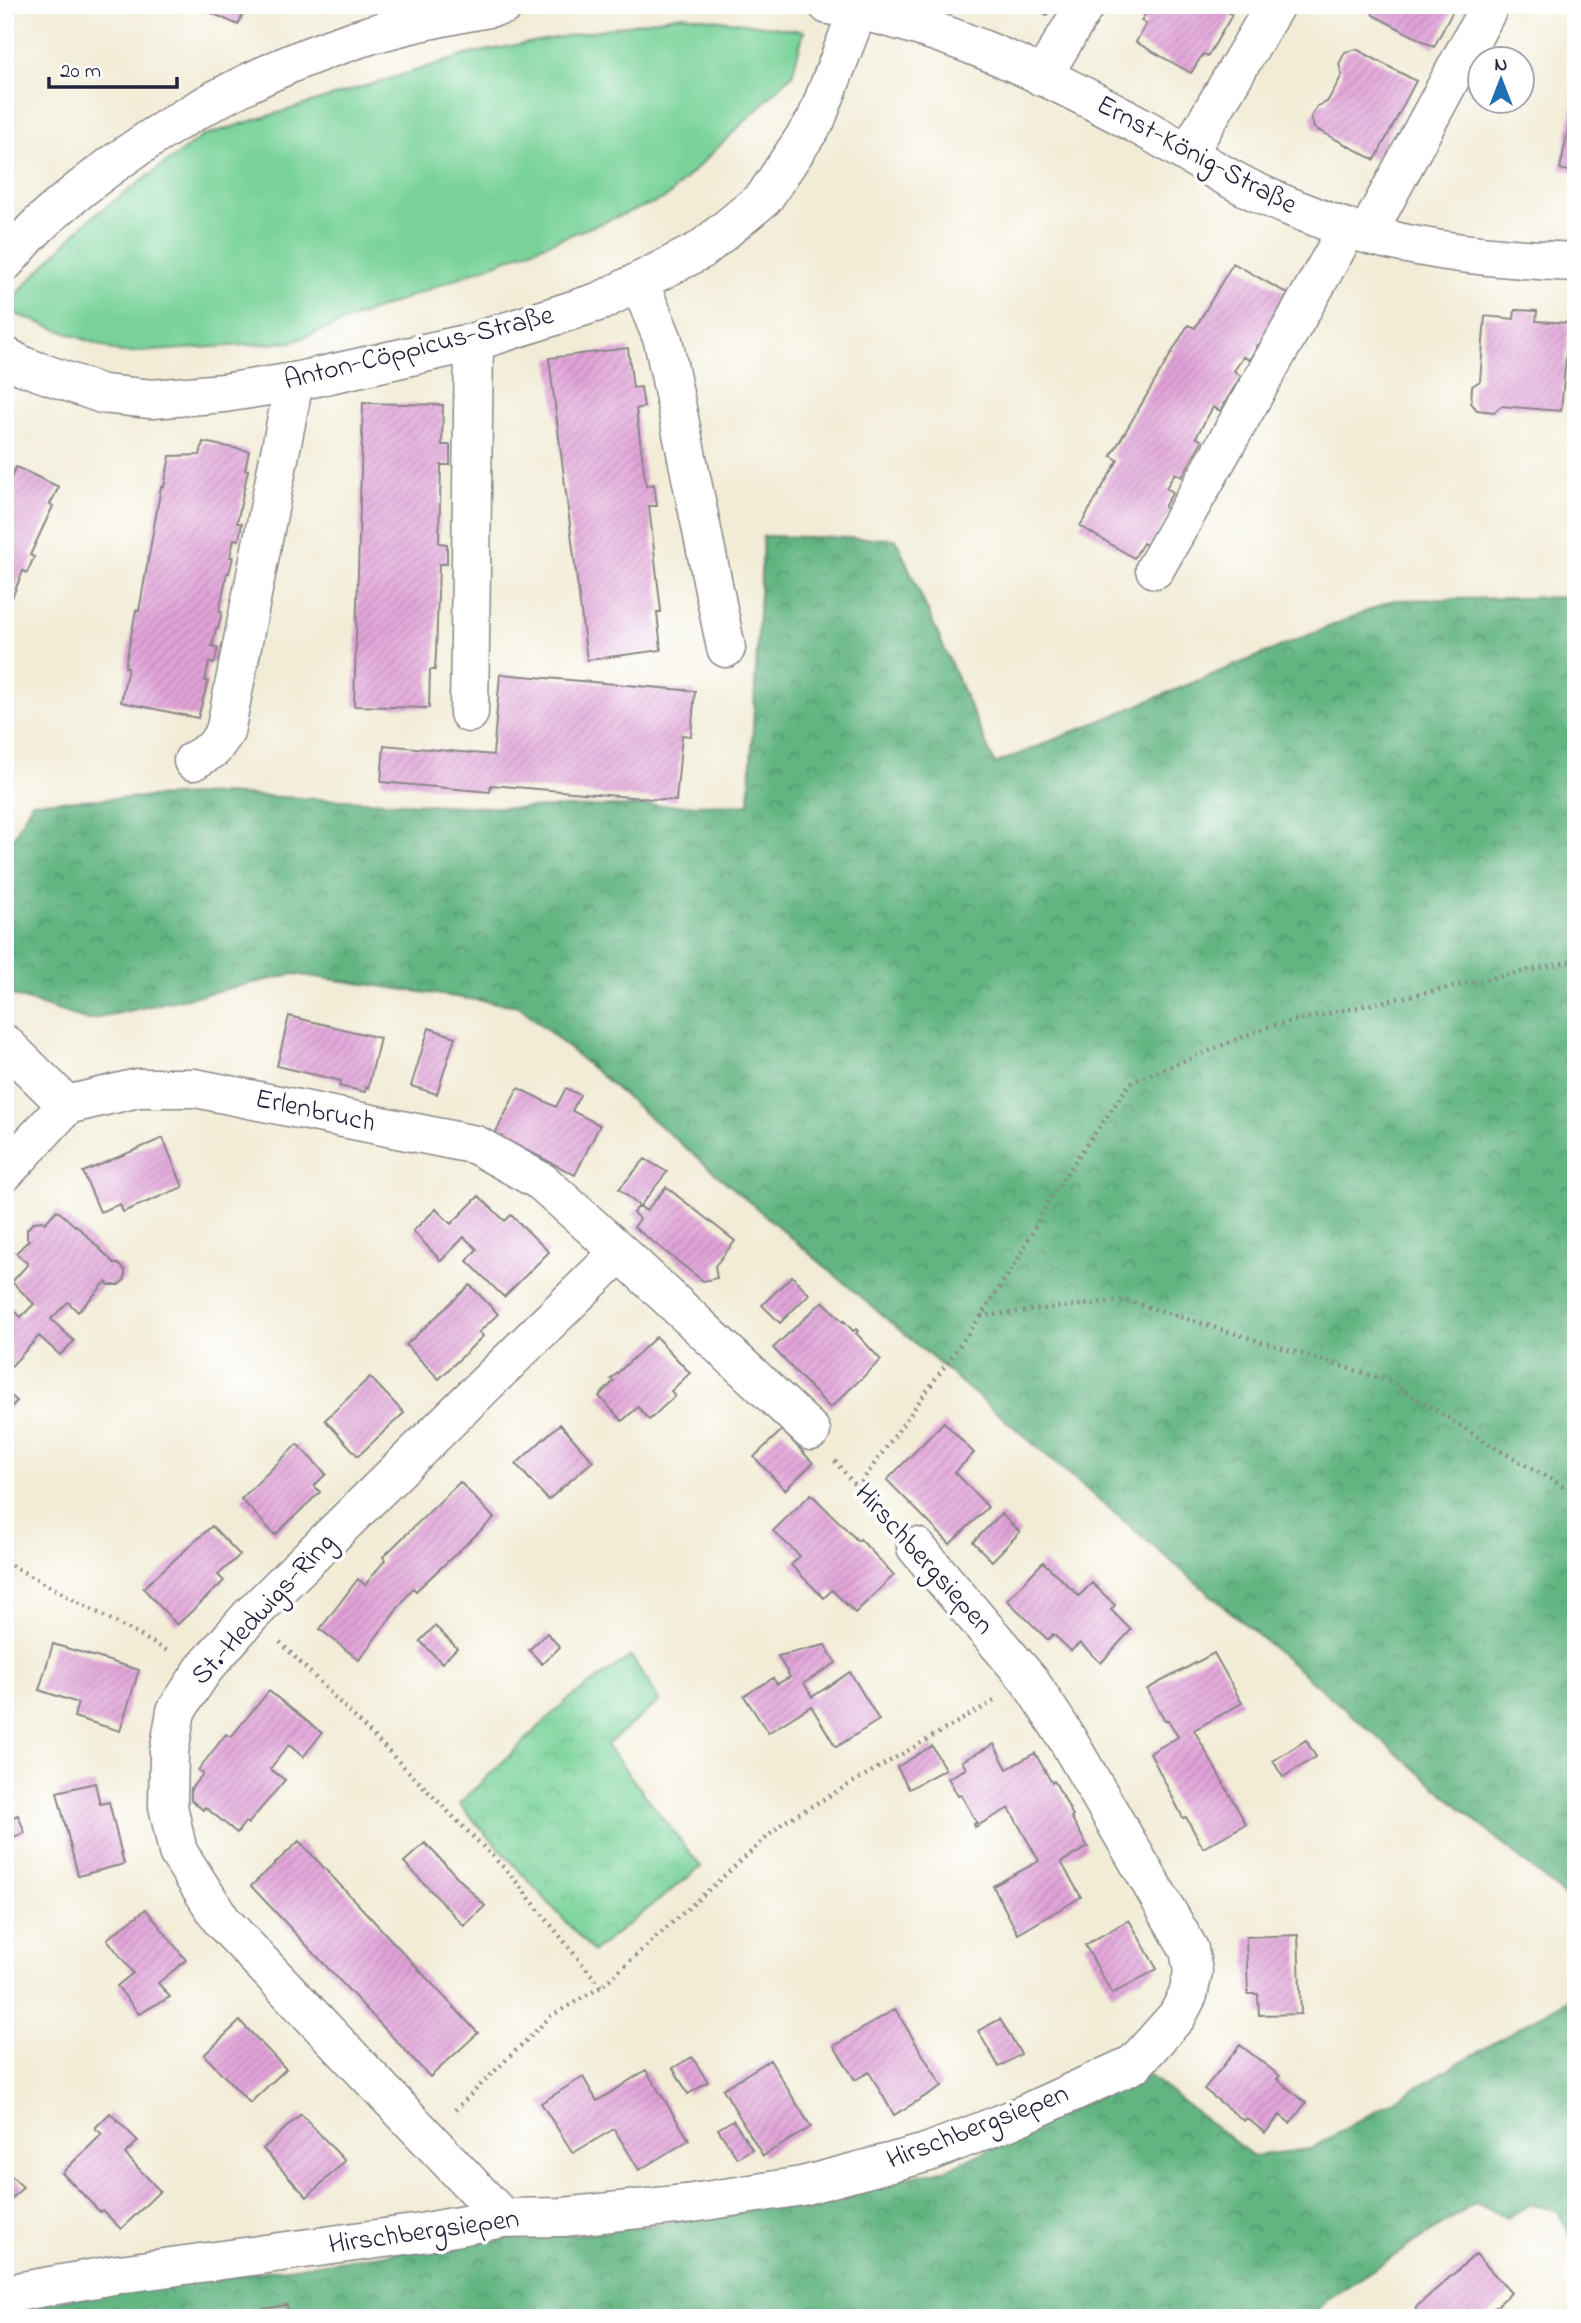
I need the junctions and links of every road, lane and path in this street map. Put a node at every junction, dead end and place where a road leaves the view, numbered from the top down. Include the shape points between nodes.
1 (504, 5) edge
2 (1085, 5) edge
3 (1275, 5) edge
4 (1490, 5) edge
5 (843, 8) edge
6 (1042, 77) junction
7 (1188, 153) junction
8 (1358, 231) junction
9 (5, 262) edge
10 (1576, 262) edge
11 (639, 282) junction
12 (474, 342) junction
13 (5, 356) edge
14 (294, 382) junction
15 (1155, 569) dead end
16 (726, 648) dead end
17 (469, 713) dead end
18 (193, 761) dead end
19 (1576, 960) edge
20 (5, 1044) edge
21 (67, 1105) junction
22 (5, 1172) edge
23 (620, 1252) junction
24 (980, 1317) junction
25 (811, 1431) joint
26 (857, 1488) junction
27 (1576, 1494) edge
28 (916, 1547) joint
29 (5, 1562) edge
30 (250, 1616) junction
31 (203, 1670) junction
32 (1030, 1680) junction
33 (601, 1987) junction
34 (427, 2137) junction
35 (503, 2218) junction
36 (5, 2294) edge

1 - 9 street via 359,38 282,67 198,110 110,166 43,221
2 - 6 street
3 - 7 street
4 - 8 street
5 - 6 street, Ernst-König-Straße via 916,25
5 - 11 street, Anton-Cöppicus-Straße via 816,120 764,198 701,250
6 - 7 street, Ernst-König-Straße
7 - 8 street, Ernst-König-Straße via 1247,188
8 - 10 street, Ernst-König-Straße via 1435,249
8 - 15 street
11 - 12 street, Anton-Cöppicus-Straße via 601,301
11 - 16 street via 663,340
12 - 14 street, Anton-Cöppicus-Straße
12 - 17 street
13 - 14 street, Anton-Cöppicus-Straße via 102,394 152,399
14 - 18 street via 225,732 213,749
19 - 24 path via 1269,1026 1130,1083 1051,1196 1020,1256
20 - 21 street
21 - 22 street
21 - 23 street, Erlenbruch via 138,1088 195,1088 476,1145 542,1182
23 - 25 street
23 - 30 street, St.-Hedwigs-Ring
24 - 26 path
24 - 27 path via 1125,1300 1390,1381
25 - 26 path, Hirschbergsiepen
26 - 28 path, Hirschbergsiepen
28 - 32 street, Hirschbergsiepen
29 - 31 path
30 - 31 street, St.-Hedwigs-Ring
30 - 33 path via 509,1873
31 - 34 street, St.-Hedwigs-Ring via 176,1711 170,1752 168,1806 178,1852 222,1921
32 - 33 path via 784,1822
32 - 35 street, Hirschbergsiepen via 1189,1949 1193,1972 1188,1994 1177,2016 1134,2064 926,2154 802,2186 686,2204 563,2217
33 - 34 path via 551,2016
34 - 35 street, St.-Hedwigs-Ring
35 - 36 street, Hirschbergsiepen

